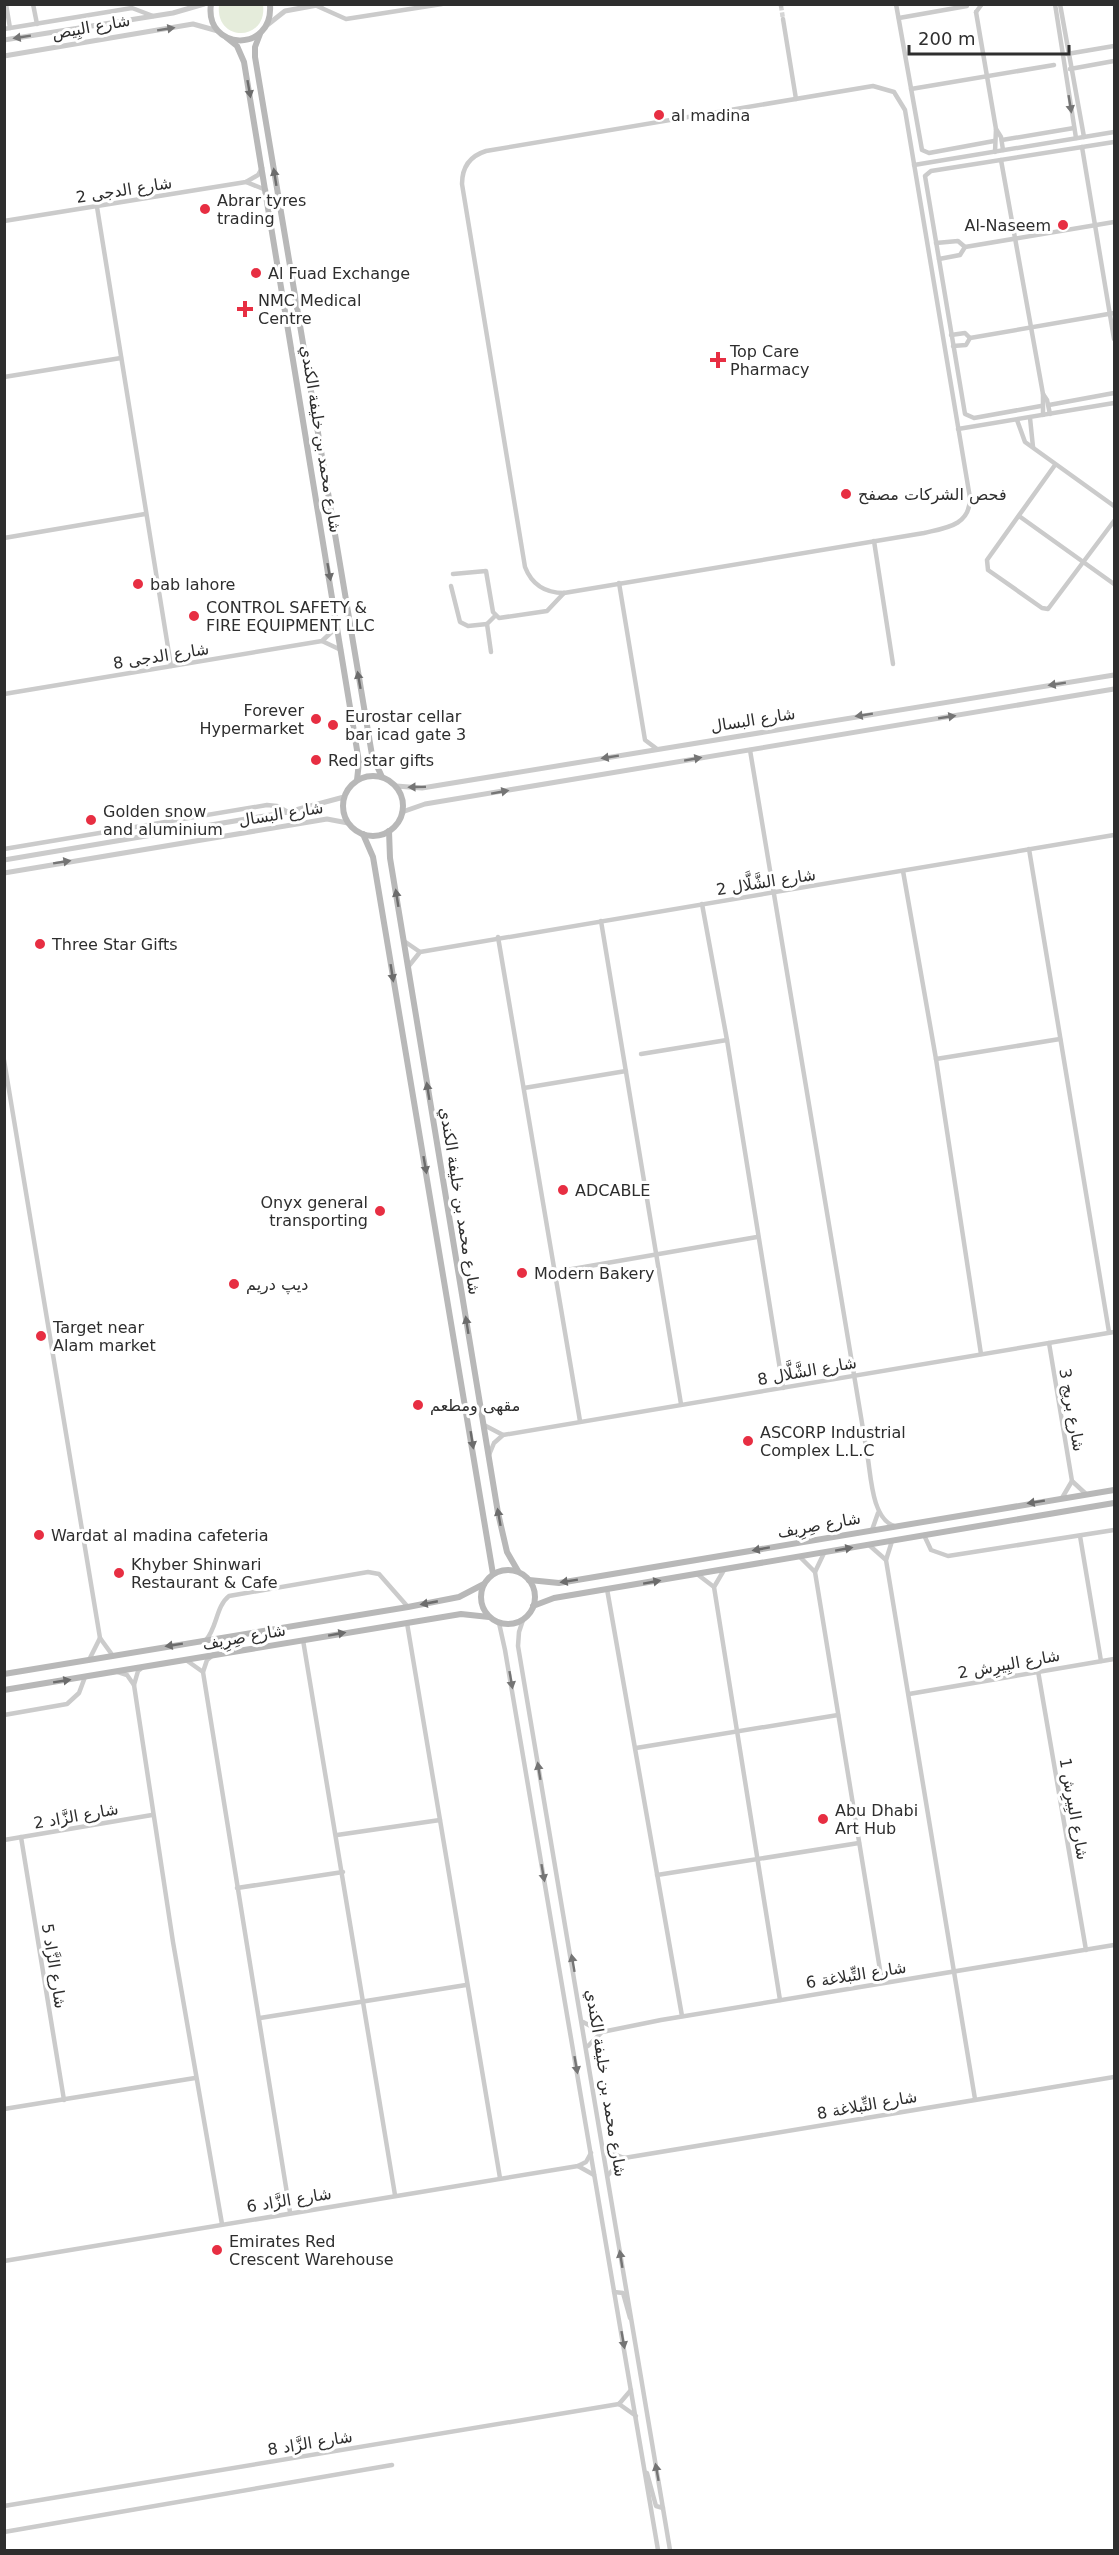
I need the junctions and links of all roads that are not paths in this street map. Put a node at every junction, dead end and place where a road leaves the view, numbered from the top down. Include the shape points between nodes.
1 (6, 4) edge
2 (33, 4) edge
3 (204, 4) edge
4 (211, 4) edge
5 (270, 4) edge
6 (442, 4) edge
7 (896, 4) edge
8 (982, 4) edge
9 (1055, 4) edge
10 (1060, 4) edge
11 (320, 5) edge
12 (967, 5) edge
13 (976, 12) junction
14 (153, 16) junction
15 (898, 18) junction
16 (783, 19) tunnel mouth
17 (37, 24) junction
18 (266, 26) junction
19 (7, 28) edge
20 (218, 31) junction
21 (260, 34) junction
22 (227, 38) junction
23 (4, 40) edge
24 (1114, 46) edge
25 (1069, 54) junction
26 (1063, 55) junction
27 (4, 56) edge
28 (1114, 61) edge
29 (1054, 65) dead end
30 (1072, 68) junction
31 (1065, 69) junction
32 (987, 76) junction
33 (911, 89) junction
34 (796, 99) junction
35 (1074, 128) junction
36 (996, 129) junction
37 (1114, 132) edge
38 (1084, 137) junction
39 (1076, 138) junction
40 (1002, 140) junction
41 (994, 141) junction
42 (1114, 142) edge
43 (1082, 147) junction
44 (1003, 150) junction
45 (995, 152) junction
46 (1001, 160) junction
47 (914, 165) junction
48 (262, 168) junction
49 (246, 182) junction
50 (266, 191) junction
51 (97, 207) junction
52 (4, 221) edge
53 (1114, 222) edge
54 (1095, 225) junction
55 (1015, 238) junction
56 (936, 243) junction
57 (965, 247) junction
58 (939, 259) junction
59 (1112, 313) edge
60 (1031, 327) junction
61 (951, 334) junction
62 (970, 338) junction
63 (1114, 339) edge
64 (953, 346) junction
65 (121, 358) junction
66 (4, 377) edge
67 (1114, 393) edge
68 (1043, 394) junction
69 (1114, 403) edge
70 (1049, 405) junction
71 (1041, 406) junction
72 (1050, 414) junction
73 (1042, 416) junction
74 (1030, 418) junction
75 (1017, 420) junction
76 (958, 429) junction
77 (1033, 447) junction
78 (1055, 465) junction
79 (1114, 506) edge
80 (145, 514) junction
81 (1019, 516) junction
82 (1114, 521) edge
83 (4, 538) edge
84 (874, 541) junction
85 (1084, 562) junction
86 (453, 574) dead end
87 (619, 583) junction
88 (1114, 584) edge
89 (451, 586) dead end
90 (549, 592) junction
91 (564, 594) junction
92 (555, 606) junction
93 (495, 616) junction
94 (338, 624) junction
95 (487, 624) junction
96 (322, 641) junction
97 (342, 651) junction
98 (491, 652) dead end
99 (893, 664) dead end
100 (171, 666) junction
101 (1114, 675) edge
102 (1114, 689) edge
103 (4, 694) edge
104 (645, 740) junction
105 (658, 750) junction
106 (750, 750) junction
107 (636, 753) junction
108 (382, 777) junction
109 (357, 780) junction
110 (396, 786) junction
111 (344, 797) junction
112 (288, 812) junction
113 (402, 812) junction
114 (348, 823) junction
115 (389, 831) junction
116 (363, 834) junction
117 (1114, 835) edge
118 (4, 849) edge
119 (1029, 849) junction
120 (4, 860) edge
121 (903, 871) junction
122 (4, 873) edge
123 (772, 893) junction
124 (702, 904) junction
125 (601, 921) junction
126 (498, 937) junction
127 (404, 941) junction
128 (420, 952) junction
129 (408, 968) junction
130 (1060, 1039) junction
131 (727, 1040) junction
132 (642, 1054) dead end
133 (936, 1059) junction
134 (4, 1060) edge
135 (626, 1071) junction
136 (524, 1088) junction
137 (757, 1237) junction
138 (657, 1255) junction
139 (555, 1272) junction
140 (1112, 1332) edge
141 (1049, 1343) junction
142 (981, 1354) junction
143 (854, 1376) junction
144 (783, 1388) junction
145 (681, 1404) junction
146 (580, 1421) junction
147 (483, 1424) junction
148 (503, 1435) junction
149 (489, 1456) junction
150 (1072, 1481) junction
151 (1114, 1490) edge
152 (1086, 1494) junction
153 (1062, 1498) junction
154 (1114, 1503) edge
155 (878, 1510) junction
156 (894, 1526) junction
157 (872, 1530) junction
158 (1114, 1530) edge
159 (924, 1535) junction
160 (1080, 1536) junction
161 (892, 1541) junction
162 (869, 1545) junction
163 (824, 1553) junction
164 (800, 1557) junction
165 (886, 1560) junction
166 (724, 1569) junction
167 (518, 1571) junction
168 (815, 1572) junction
169 (493, 1574) junction
170 (697, 1574) junction
171 (529, 1580) junction
172 (483, 1584) junction
173 (714, 1587) junction
174 (608, 1589) junction
175 (533, 1606) junction
176 (408, 1607) junction
177 (489, 1617) junction
178 (523, 1620) junction
179 (407, 1623) junction
180 (499, 1623) junction
181 (100, 1638) junction
182 (303, 1640) junction
183 (204, 1641) junction
184 (113, 1656) junction
185 (213, 1656) junction
186 (1114, 1659) edge
187 (89, 1660) junction
188 (186, 1660) junction
189 (1101, 1661) junction
190 (143, 1667) junction
191 (1038, 1671) junction
192 (117, 1672) junction
193 (202, 1672) junction
194 (4, 1674) edge
195 (85, 1677) junction
196 (134, 1685) junction
197 (4, 1690) edge
198 (909, 1694) junction
199 (4, 1715) edge
200 (838, 1715) junction
201 (736, 1730) junction
202 (636, 1748) junction
203 (152, 1815) junction
204 (440, 1820) junction
205 (337, 1835) junction
206 (21, 1837) junction
207 (4, 1840) edge
208 (859, 1843) junction
209 (758, 1859) junction
210 (343, 1872) junction
211 (657, 1875) junction
212 (237, 1888) junction
213 (1114, 1946) edge
214 (1086, 1950) junction
215 (954, 1971) junction
216 (882, 1982) junction
217 (466, 1985) junction
218 (780, 2000) junction
219 (364, 2001) junction
220 (682, 2016) junction
221 (260, 2018) junction
222 (583, 2022) junction
223 (602, 2031) junction
224 (588, 2047) junction
225 (1114, 2077) edge
226 (195, 2078) junction
227 (975, 2099) junction
228 (64, 2100) junction
229 (4, 2109) edge
230 (604, 2150) junction
231 (591, 2151) junction
232 (624, 2158) junction
233 (578, 2166) junction
234 (595, 2175) junction
235 (608, 2175) junction
236 (500, 2178) junction
237 (395, 2195) junction
238 (290, 2212) junction
239 (222, 2224) junction
240 (4, 2261) edge
241 (614, 2292) junction
242 (632, 2320) junction
243 (632, 2390) junction
244 (619, 2404) junction
245 (636, 2416) junction
246 (392, 2464) dead end
247 (644, 2468) junction
248 (4, 2506) edge
249 (663, 2508) junction
250 (4, 2532) edge
251 (658, 2550) edge
252 (670, 2550) edge

1 - 19 street
2 - 17 street
3 - 14 street, شارع البِيص
4 - 20 main road via 211,16
5 - 18 main road
6 - 11 street via 346,19
7 - 15 street
8 - 13 street
9 - 26 street
10 - 25 street
11 - 18 street via 285,11
12 - 13 street
12 - 15 street
13 - 32 street
14 - 17 street via 132,8
14 -> 23 street, شارع البِيص
15 - 33 street
16 - 34 street
17 - 19 street
18 - 21 main road
20 - 22 main road, شارع محمد بن خليفة الكندي
27 -> 20 street, شارع البِيص via 193,24
21 - 22 main road via 244,41
108 -> 21 main road, شارع محمد بن خليفة الكندي via 372,755 257,68 255,47
22 -> 48 main road, شارع محمد بن خليفة الكندي via 243,58
24 - 25 street
25 - 26 street
25 - 30 street
26 - 31 street
28 - 30 street
29 - 32 street
30 - 31 street
30 - 38 street
31 -> 35 street
32 - 33 street
32 - 36 street
33 - 41 street via 924,152
34 - 47 street via 873,86 890,89 904,105
34 - 90 street via 486,151 466,165 462,184 525,567 537,585
35 - 39 street
35 - 40 street
36 - 40 street
36 - 41 street
37 - 38 street
38 - 39 street
39 - 44 street
40 - 44 street
41 - 45 street
42 - 43 street
43 - 46 street
43 - 54 street
44 - 45 street
45 - 47 street
46 - 55 street
46 - 56 street via 926,174
47 - 76 street
48 - 49 street
48 - 50 main road, شارع محمد بن خليفة الكندي
49 - 50 street
49 - 51 street, شارع الدجى 2
50 -> 94 main road, شارع محمد بن خليفة الكندي
51 - 52 street, شارع الدجى 2
51 - 65 street
53 - 54 street
54 - 55 street
54 - 59 street
55 - 57 street
55 - 60 street
56 - 57 street via 958,241
56 - 58 street
57 - 58 street via 960,255
58 - 61 street
59 - 60 street
59 - 63 street
60 - 62 street
60 - 68 street
61 - 62 street via 964,333
61 - 64 street
62 - 64 street via 966,345
64 - 71 street via 968,417
65 - 66 street
65 - 80 street
67 - 70 street
68 - 70 street
68 - 71 street
69 - 72 street
70 - 72 street
71 - 73 street
72 - 73 street
73 - 74 street
74 - 75 street
74 - 77 street
75 - 76 street
75 - 77 street via 1023,439
76 - 84 street via 970,498 964,518 951,527
77 - 78 street
78 - 79 street
78 - 81 street
80 - 83 street
80 - 100 street
81 - 85 street
81 - 85 street via 987,560 989,572 1046,610
82 - 85 street
84 - 87 street
84 - 99 street
85 - 88 street
86 - 93 street via 486,572
87 - 91 street
87 - 104 street
89 - 95 street via 460,622 468,626
90 - 91 street
90 - 92 street
91 - 92 street
92 - 93 street via 545,612
93 - 95 street
94 - 96 street
94 - 97 main road, شارع محمد بن خليفة الكندي
95 - 98 street
96 - 97 street
96 - 100 street, شارع الدجى 8
97 - 109 main road, شارع محمد بن خليفة الكندي via 359,762
100 - 103 street, شارع الدجى 8
101 -> 105 street, شارع البسال
106 -> 102 street, شارع البسال
104 - 105 street
104 - 107 street
105 - 107 street, شارع البسال
113 -> 106 street, شارع البسال via 425,804
106 - 123 street
107 -> 110 street, شارع البسال via 422,788
108 - 109 main road via 365,776
108 - 110 main road
109 - 111 main road
110 - 113 main road
111 - 112 street, شارع البسال
111 - 114 main road
112 - 118 street via 267,805
112 - 120 street, شارع البسال
113 - 115 main road
114 - 116 main road
122 -> 114 street, شارع البسال via 327,819
115 - 116 main road via 381,835
127 -> 115 main road, شارع محمد بن خليفة الكندي
116 -> 169 main road, شارع محمد بن خليفة الكندي via 373,857
117 - 119 street, شارع الشَّلَّال 2
119 - 121 street, شارع الشَّلَّال 2
119 - 130 street
121 - 123 street, شارع الشَّلَّال 2
121 - 133 street
123 - 124 street, شارع الشَّلَّال 2
123 - 143 street
124 - 125 street, شارع الشَّلَّال 2
124 - 131 street
125 - 126 street, شارع الشَّلَّال 2
125 - 135 street
126 - 128 street, شارع الشَّلَّال 2
126 - 136 street
127 - 128 street
127 - 129 main road, شارع محمد بن خليفة الكندي
128 - 129 street
147 -> 129 main road, شارع محمد بن خليفة الكندي
130 - 133 street
130 - 140 street
131 - 132 street
131 - 137 street
133 - 142 street
134 - 181 street
135 - 136 street
135 - 138 street
136 - 139 street
137 - 138 street
137 - 144 street
138 - 139 street
138 - 145 street
139 - 146 street
140 - 141 street, شارع الشَّلَّال 8
141 - 142 street, شارع الشَّلَّال 8
141 - 150 street, شارع بريج 3
142 - 143 street, شارع الشَّلَّال 8
143 - 144 street, شارع الشَّلَّال 8
143 - 155 street
144 - 145 street, شارع الشَّلَّال 8
145 - 146 street, شارع الشَّلَّال 8
146 - 148 street, شارع الشَّلَّال 8
147 - 148 street
147 - 149 main road, شارع محمد بن خليفة الكندي
148 - 149 street via 492,1446
167 -> 149 main road, شارع محمد بن خليفة الكندي via 502,1536
150 - 152 street
150 - 153 street
151 - 152 main road, شارع صِرِيف
152 - 153 main road, شارع صِرِيف
153 -> 156 main road, شارع صِرِيف
154 - 159 main road, شارع صِرِيف
155 - 156 street
155 - 157 street
156 - 157 main road, شارع صِرِيف
157 -> 171 main road, شارع صِرِيف via 559,1582
158 - 160 street
159 - 160 street via 932,1550 948,1556
159 - 161 main road, شارع صِرِيف
160 - 189 street
161 - 162 main road, شارع صِرِيف
161 - 165 street
163 -> 162 main road, شارع صِرِيف
162 - 165 street
163 - 164 main road, شارع صِرِيف
163 - 168 street
164 - 166 main road, شارع صِرِيف
164 - 168 street
165 - 198 street
166 - 170 main road, شارع صِرِيف
166 - 173 street
167 - 169 main road
167 - 171 main road
168 - 200 street
169 - 172 main road
170 - 173 street
174 -> 170 main road, شارع صِرِيف
171 - 175 main road
172 -> 176 main road, شارع صِرِيف via 459,1597
172 - 177 main road via 481,1602
173 - 201 street
174 - 175 main road, شارع صِرِيف via 554,1598
174 - 202 street
175 - 178 main road
176 - 183 main road, شارع صِرِيف
176 - 183 street via 379,1574 368,1572 226,1598
177 - 179 main road, شارع صِرِيف via 461,1614
177 - 180 main road
178 - 180 main road
222 -> 178 street, شارع محمد بن خليفة الكندي via 518,1646
182 -> 179 main road, شارع صِرِيف
179 - 204 street
180 -> 231 street, شارع محمد بن خليفة الكندي
181 - 184 street
181 - 187 street
182 - 185 main road, شارع صِرِيف
182 - 205 street
183 -> 184 main road, شارع صِرِيف
184 - 187 main road, شارع صِرِيف
185 - 188 main road, شارع صِرِيف
185 - 193 street
186 - 189 street, شارع البِيرِش 2
187 - 194 main road, شارع صِرِيف
188 - 190 main road, شارع صِرِيف
188 - 193 street
189 - 191 street, شارع البِيرِش 2
190 - 192 main road, شارع صِرِيف
190 - 196 street
191 - 198 street, شارع البِيرِش 2
191 - 214 street, شارع البِيرِش 1
192 - 195 main road, شارع صِرِيف
192 - 196 street via 126,1675
193 - 212 street
197 -> 195 main road, شارع صِرِيف
195 - 199 street via 79,1693 67,1704
196 - 203 street
198 - 215 street
200 - 201 street
200 - 208 street
201 - 202 street
201 - 209 street
202 - 211 street
203 - 206 street, شارع الزَّاد 2
203 - 226 street
204 - 205 street
204 - 217 street
205 - 210 street
206 - 207 street, شارع الزَّاد 2
206 - 228 street, شارع الزَّاد 5
208 - 209 street
208 - 216 street
209 - 211 street
209 - 218 street
210 - 212 street
210 - 219 street
211 - 220 street
212 - 221 street
213 - 214 street, شارع التِّبلاغة 6
214 - 215 street, شارع التِّبلاغة 6
215 - 216 street, شارع التِّبلاغة 6
215 - 227 street
216 - 218 street, شارع التِّبلاغة 6
217 - 219 street
217 - 236 street
218 - 220 street, شارع التِّبلاغة 6
219 - 221 street
219 - 237 street
220 - 223 street, شارع التِّبلاغة 6
221 - 238 street
222 - 223 street
222 - 224 street, شارع محمد بن خليفة الكندي
223 - 224 street
224 - 230 street, شارع محمد بن خليفة الكندي
225 - 227 street, شارع التِّبلاغة 8
226 - 228 street
226 - 239 street
227 - 232 street, شارع التِّبلاغة 8
228 - 229 street
230 - 232 street
230 - 235 street, شارع محمد بن خليفة الكندي
231 - 233 street
231 - 234 street, شارع محمد بن خليفة الكندي
232 - 235 street
233 - 234 street
233 - 236 street, شارع الزَّاد 6
234 - 241 street, شارع محمد بن خليفة الكندي
242 -> 235 street, شارع محمد بن خليفة الكندي
236 - 237 street, شارع الزَّاد 6
237 - 238 street, شارع الزَّاد 6
238 - 239 street, شارع الزَّاد 6
239 - 240 street, شارع الزَّاد 6
241 - 242 street via 623,2293
241 -> 243 street, شارع محمد بن خليفة الكندي
249 -> 242 street, شارع محمد بن خليفة الكندي
243 - 244 street
243 - 245 street, شارع محمد بن خليفة الكندي
244 - 245 street
244 - 248 street, شارع الزَّاد 8
245 - 247 street, شارع محمد بن خليفة الكندي
246 - 250 street
247 - 249 street via 656,2506
247 - 251 street, شارع محمد بن خليفة الكندي
249 - 252 street, شارع محمد بن خليفة الكندي

